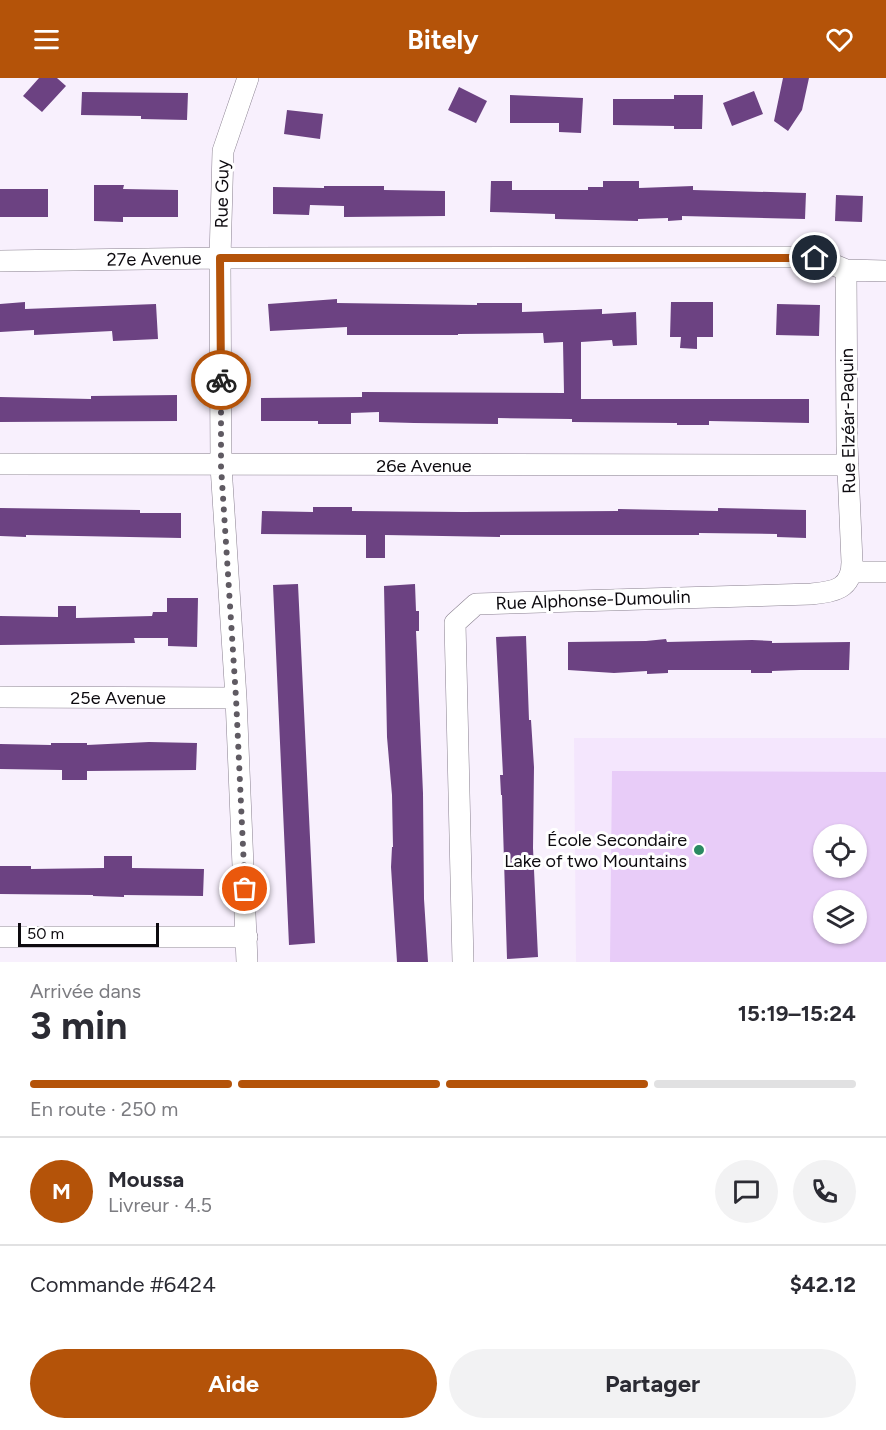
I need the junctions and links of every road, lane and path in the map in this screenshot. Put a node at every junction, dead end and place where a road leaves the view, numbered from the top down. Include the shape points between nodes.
1 (248, 78) edge
2 (220, 258) junction
3 (0, 261) edge
4 (846, 270) junction
5 (886, 271) edge
6 (0, 464) edge
7 (848, 465) junction
8 (221, 466) junction
9 (852, 572) junction
10 (886, 572) edge
11 (0, 698) edge
12 (236, 698) junction
13 (0, 937) edge
14 (247, 937) junction
15 (248, 962) edge
16 (463, 962) edge

1 - 2 street, Rue Guy via 223,151
2 - 3 street, 27e Avenue
2 - 4 street, 27e Avenue via 800,257
2 - 8 street, Rue Guy
4 - 5 street, 27e Avenue
4 - 7 street, Rue Elzéar-Paquin
6 - 8 street, 26e Avenue
7 - 8 street, 26e Avenue
7 - 9 street, Rue Elzéar-Paquin
8 - 12 street, Rue Guy
9 - 10 street
9 - 16 street, Rue Alphonse-Dumoulin via 845,584 825,593 476,604 455,622
11 - 12 street, 25e Avenue
12 - 14 street, Rue Guy
13 - 14 street
14 - 15 street, Rue Guy

